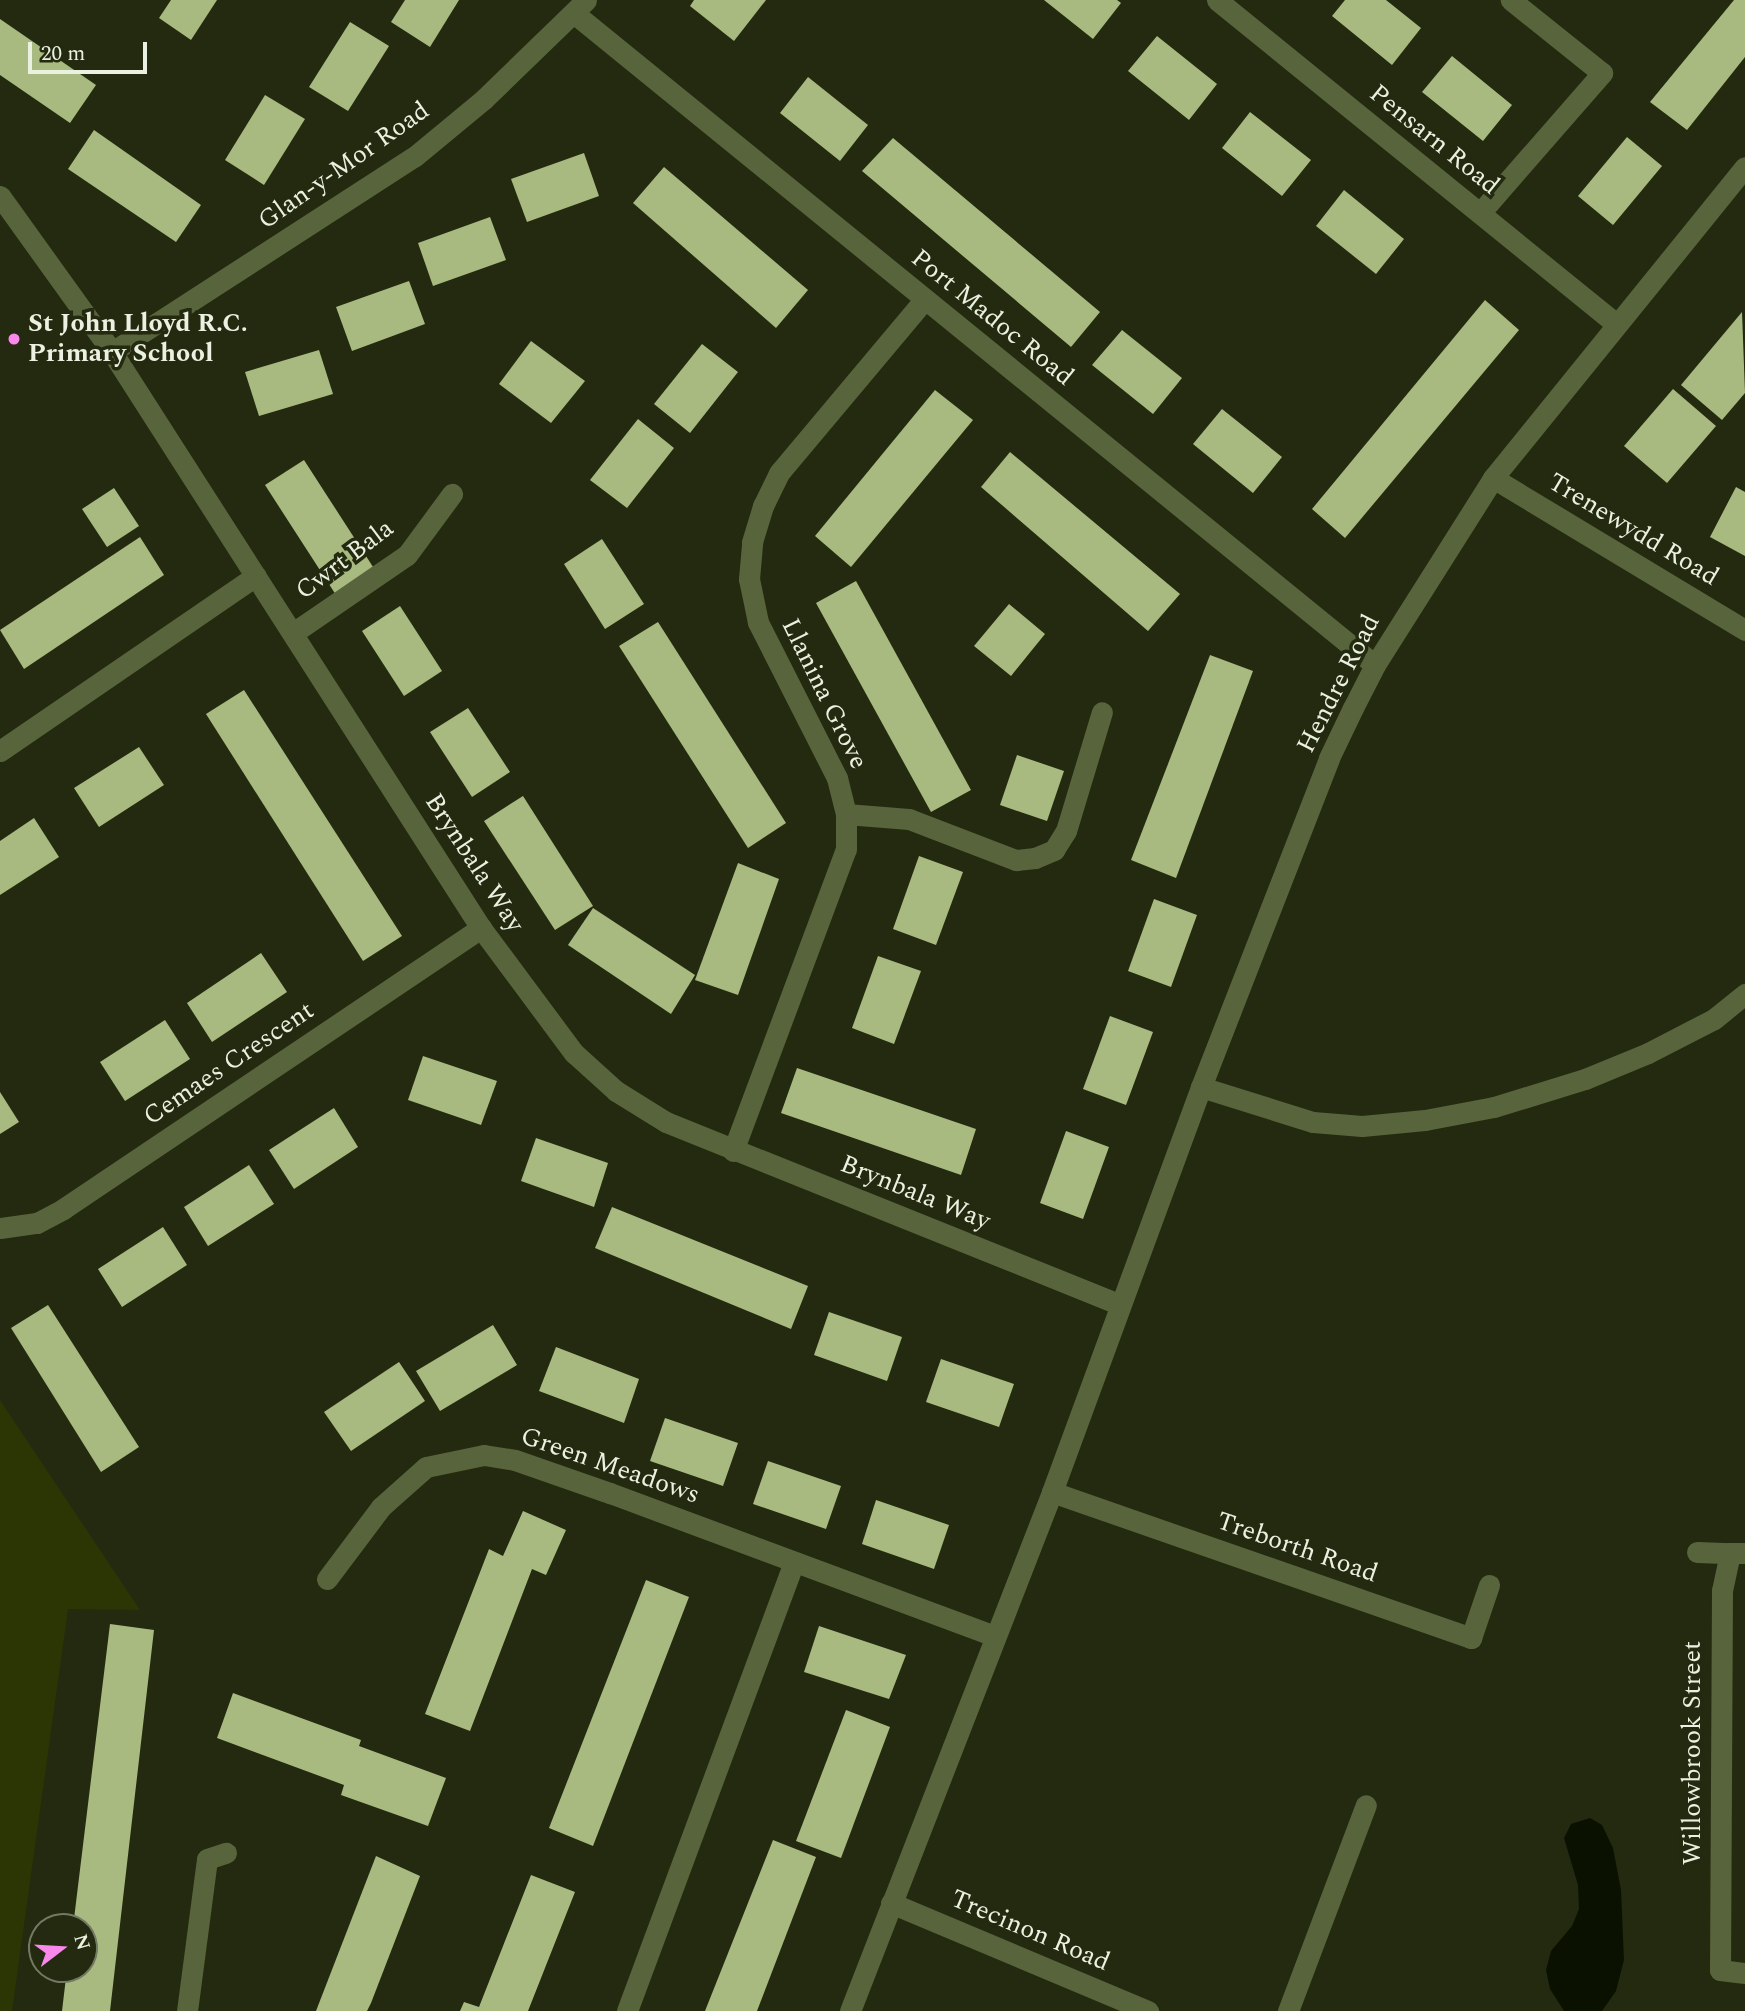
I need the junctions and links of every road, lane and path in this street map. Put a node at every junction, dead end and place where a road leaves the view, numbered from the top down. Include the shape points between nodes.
1 (1217, 0) edge
2 (1511, 0) edge
3 (580, 7) edge
4 (1745, 167) edge
5 (0, 197) edge
6 (1480, 214) junction
7 (925, 299) junction
8 (1615, 323) junction
9 (112, 352) junction
10 (1493, 478) junction
11 (452, 494) dead end
12 (256, 576) junction
13 (1745, 629) edge
14 (293, 633) junction
15 (1375, 665) junction
16 (1102, 712) dead end
17 (0, 751) edge
18 (846, 814) junction
19 (481, 928) junction
20 (1745, 994) edge
21 (1201, 1087) junction
22 (733, 1151) junction
23 (0, 1228) edge
24 (1118, 1304) junction
25 (1052, 1492) junction
26 (1697, 1552) dead end
27 (1738, 1553) edge
28 (793, 1564) junction
29 (327, 1579) dead end
30 (1489, 1585) dead end
31 (993, 1636) junction
32 (1366, 1805) dead end
33 (226, 1853) dead end
34 (891, 1903) junction
35 (1745, 1973) edge
36 (187, 2011) edge
37 (627, 2011) edge
38 (850, 2011) edge
39 (1148, 2011) edge
40 (1288, 2011) edge

1 - 6 street, Pensarn Road
2 - 6 street via 1602,73
3 - 7 street, Port Madoc Road
3 - 9 street, Glan-y-Mor Road via 414,157
4 - 8 street, Hendre Road
5 - 9 street, Brynbala Way
6 - 8 street, Pensarn Road
7 - 15 street, Port Madoc Road
7 - 18 street, Llanina Grove via 779,473 762,506 752,542 749,579 758,622 774,661 821,743
8 - 10 street, Hendre Road
9 - 12 street, Brynbala Way
10 - 13 street, Trenewydd Road
10 - 15 street, Hendre Road
11 - 14 street, Cwrt Bala via 407,555
12 - 14 street, Brynbala Way
12 - 17 street
14 - 19 street, Brynbala Way
15 - 21 street, Hendre Road via 1329,758
16 - 18 street via 1066,831 1054,850 1035,858 1016,860 909,819
18 - 22 street, Llanina Grove via 846,849 834,889
19 - 22 street, Brynbala Way via 549,1023 616,1091 666,1122
19 - 23 street, Cemaes Crescent via 63,1209 37,1223
20 - 21 street via 1714,1018 1670,1042 1585,1079 1494,1107 1425,1121 1362,1126 1313,1122
21 - 24 street, Hendre Road
22 - 24 street, Brynbala Way
24 - 25 street, Hendre Road
25 - 30 street, Treborth Road via 1471,1638
25 - 31 street, Hendre Road
26 - 27 street
27 - 35 street, Willowbrook Street via 1722,1590 1720,1970
28 - 29 street, Green Meadows via 598,1489 515,1460 484,1455 426,1467 381,1507
28 - 31 street, Green Meadows
28 - 37 street
31 - 34 street, Hendre Road
32 - 40 street
33 - 36 street via 207,1859
34 - 38 street, Hendre Road
34 - 39 street, Trecinon Road

